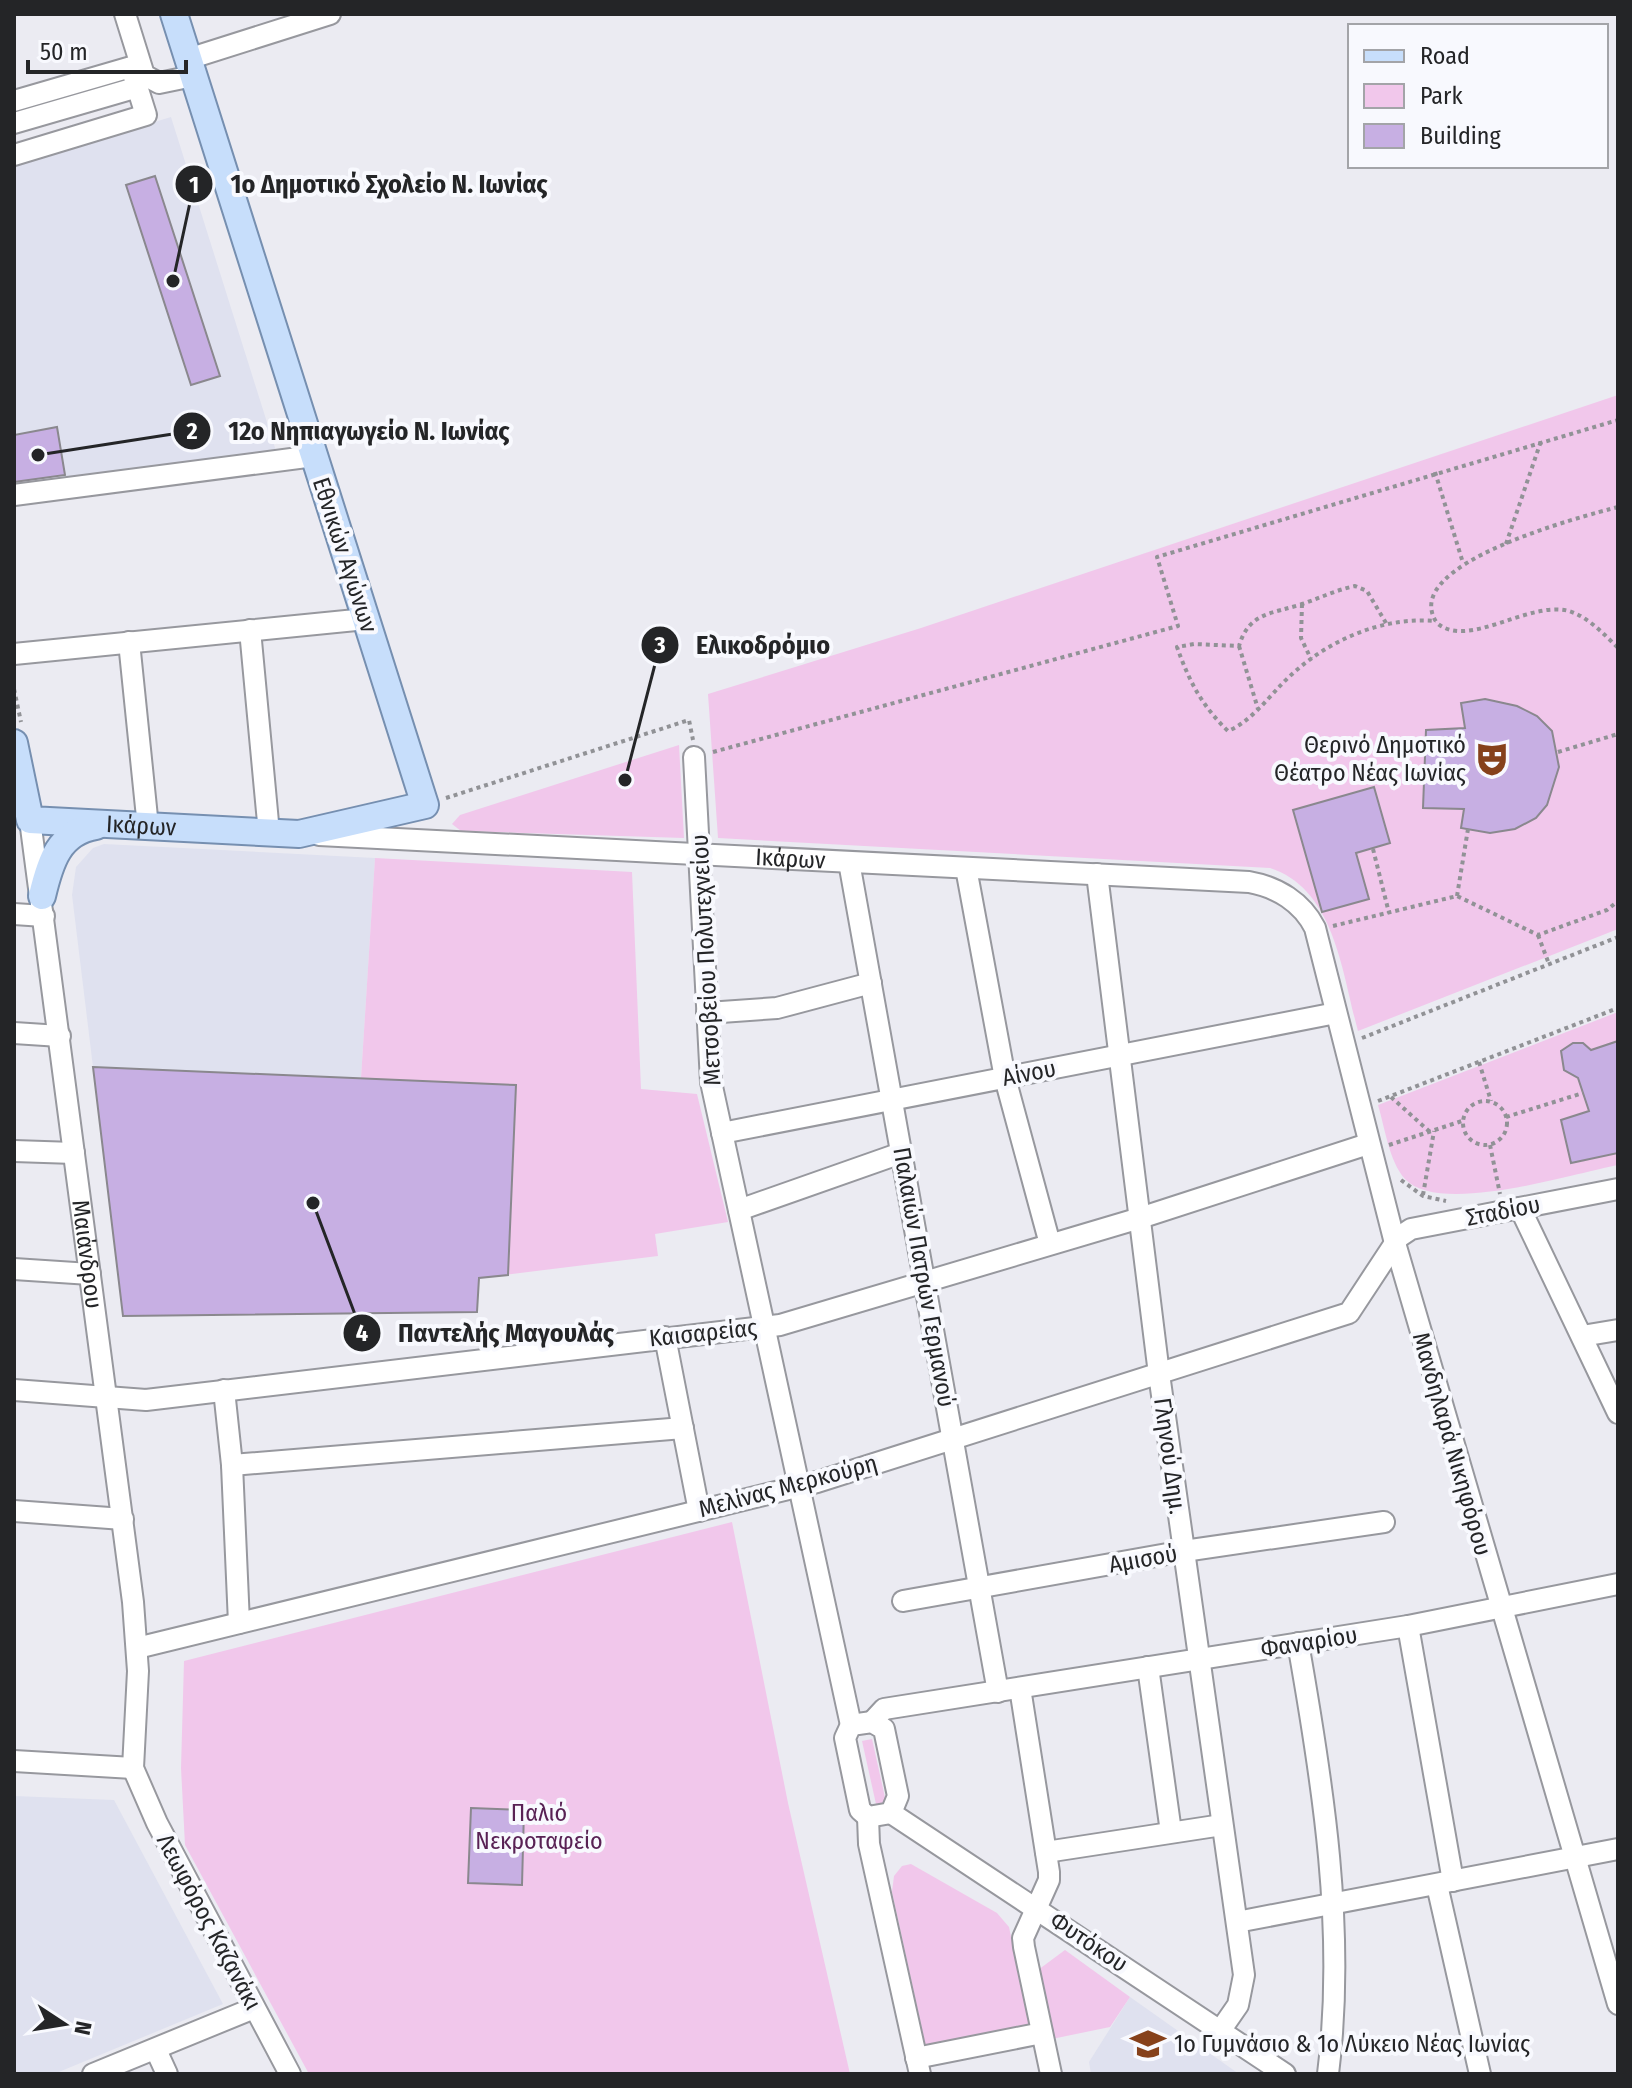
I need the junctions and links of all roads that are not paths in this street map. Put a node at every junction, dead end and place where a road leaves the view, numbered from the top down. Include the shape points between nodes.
1 (125, 14) edge
2 (174, 14) edge
3 (330, 14) edge
4 (191, 68) junction
5 (138, 87) junction
6 (14, 101) edge
7 (14, 123) edge
8 (14, 155) edge
9 (314, 456) junction
10 (14, 495) edge
11 (366, 619) junction
12 (250, 630) junction
13 (129, 642) junction
14 (14, 654) edge
15 (14, 743) edge
16 (694, 757) road end
17 (425, 805) joint
18 (30, 820) junction
19 (107, 825) junction
20 (148, 827) junction
21 (269, 833) junction
22 (299, 834) junction
23 (700, 855) junction
24 (849, 862) junction
25 (966, 868) junction
26 (1097, 874) junction
27 (1280, 893) joint
28 (43, 906) junction
29 (14, 914) edge
30 (871, 983) junction
31 (707, 1013) junction
32 (1336, 1013) junction
33 (14, 1033) edge
34 (60, 1036) junction
35 (1121, 1055) junction
36 (1005, 1078) junction
37 (891, 1100) junction
38 (722, 1133) junction
39 (1379, 1141) junction
40 (14, 1151) edge
41 (74, 1153) junction
42 (901, 1153) junction
43 (1618, 1189) edge
44 (1520, 1208) junction
45 (739, 1210) junction
46 (1140, 1218) junction
47 (1395, 1243) junction
48 (1050, 1244) junction
49 (14, 1269) edge
50 (90, 1274) junction
51 (924, 1281) junction
52 (765, 1326) junction
53 (1618, 1330) edge
54 (1582, 1336) junction
55 (665, 1337) junction
56 (1159, 1374) junction
57 (14, 1390) edge
58 (224, 1390) junction
59 (106, 1398) junction
60 (1618, 1413) edge
61 (683, 1428) junction
62 (953, 1438) junction
63 (232, 1465) junction
64 (798, 1487) junction
65 (14, 1511) edge
66 (699, 1511) junction
67 (123, 1519) junction
68 (1384, 1522) dead end
69 (1184, 1551) junction
70 (1618, 1584) edge
71 (978, 1589) junction
72 (903, 1601) dead end
73 (1499, 1608) junction
74 (239, 1623) junction
75 (1408, 1626) junction
76 (1298, 1643) junction
77 (137, 1648) junction
78 (1197, 1659) junction
79 (1148, 1667) junction
80 (1020, 1688) junction
81 (998, 1692) junction
82 (872, 1722) junction
83 (851, 1725) junction
84 (14, 1761) edge
85 (133, 1768) junction
86 (891, 1813) junction
87 (868, 1817) junction
88 (1222, 1825) junction
89 (1171, 1832) junction
90 (1618, 1849) edge
91 (1046, 1852) junction
92 (1574, 1857) junction
93 (1445, 1883) junction
94 (1333, 1905) junction
95 (1037, 1907) junction
96 (1237, 1922) junction
97 (1618, 2004) edge
98 (254, 2008) junction
99 (1220, 2031) junction
100 (1042, 2033) junction
101 (156, 2050) junction
102 (918, 2066) edge
103 (93, 2074) edge
104 (167, 2074) edge
105 (290, 2074) edge
106 (1051, 2074) edge
107 (1285, 2074) edge
108 (1328, 2074) edge
109 (1480, 2074) edge

1 - 4 street via 149,80 172,82
2 - 4 main road, Εθνικών Αγώνων
3 - 4 street
4 - 9 main road, Εθνικών Αγώνων
5 - 6 street via 131,67
5 - 7 street
5 - 8 street via 146,115
9 - 10 street
9 - 11 main road, Εθνικών Αγώνων
11 - 12 street
11 - 17 main road, Εθνικών Αγώνων
12 - 13 street
12 - 21 street
13 - 14 street
13 - 20 street
15 - 18 main road, Μαιάνδρου
16 - 23 street, Μετσοβείου Πολυτεχνείου
17 - 22 main road, Ικάρων
18 - 19 main road, Ικάρων
18 - 28 street, Μαιάνδρου
19 - 20 main road, Ικάρων
19 - 28 main road via 82,829 65,840 54,854
20 - 21 main road, Ικάρων
21 - 22 main road, Ικάρων
22 - 23 street, Ικάρων
23 - 24 street, Ικάρων
23 - 31 street, Μετσοβείου Πολυτεχνείου
24 - 25 street, Ικάρων
24 - 30 street, Παλαιών Πατρών Γερμανού
25 - 26 street, Ικάρων
25 - 36 street
26 - 27 street, Ικάρων via 1249,882
26 - 35 street, Γληνού Δημ.
27 - 32 street, Μανδηλαρά Νικηφόρου via 1304,911 1315,928
28 - 29 street
28 - 34 street, Μαιάνδρου
30 - 31 street via 777,1008
30 - 37 street, Παλαιών Πατρών Γερμανού
31 - 38 street, Μετσοβείου Πολυτεχνείου via 711,1082
32 - 35 street, Αίνου
32 - 39 street, Μανδηλαρά Νικηφόρου
33 - 34 street
34 - 41 street, Μαιάνδρου
35 - 36 street, Αίνου
35 - 46 street, Γληνού Δημ.
36 - 37 street, Αίνου
36 - 48 street
37 - 38 street, Αίνου
37 - 42 street, Παλαιών Πατρών Γερμανού
38 - 45 street, Μετσοβείου Πολυτεχνείου
39 - 46 street, Καισαρείας
39 - 47 street, Μανδηλαρά Νικηφόρου
40 - 41 street
41 - 50 street, Μαιάνδρου
42 - 45 street
42 - 51 street, Παλαιών Πατρών Γερμανού
43 - 44 street, Σταδίου
44 - 47 street, Σταδίου via 1411,1229
44 - 54 street
45 - 52 street, Μετσοβείου Πολυτεχνείου
46 - 48 street, Καισαρείας
46 - 56 street, Γληνού Δημ.
47 - 56 street, Μελίνας Μερκούρη via 1349,1313
47 - 73 street, Μανδηλαρά Νικηφόρου
48 - 51 street, Καισαρείας
49 - 50 street
50 - 59 street, Μαιάνδρου
51 - 52 street, Καισαρείας
51 - 62 street, Παλαιών Πατρών Γερμανού
52 - 55 street, Καισαρείας
52 - 64 street, Μετσοβείου Πολυτεχνείου
53 - 54 street
54 - 60 street
55 - 58 street, Καισαρείας
55 - 61 street
56 - 62 street, Μελίνας Μερκούρη
56 - 69 street, Γληνού Δημ.
57 - 59 street, Καισαρείας
58 - 59 street, Καισαρείας via 146,1400
58 - 63 street
59 - 67 street, Μαιάνδρου
61 - 63 street
61 - 66 street
62 - 64 street, Μελίνας Μερκούρη
62 - 71 street, Παλαιών Πατρών Γερμανού
63 - 74 street
64 - 66 street, Μελίνας Μερκούρη
64 - 83 street, Μετσοβείου Πολυτεχνείου
65 - 67 street
66 - 74 street, Μελίνας Μερκούρη
67 - 77 street, Μαιάνδρου
68 - 69 street, Αμισού
69 - 71 street, Αμισού
69 - 78 street, Γληνού Δημ.
70 - 73 street, Φαναρίου
71 - 72 street, Αμισού
71 - 81 street, Παλαιών Πατρών Γερμανού
73 - 75 street, Φαναρίου
73 - 92 street, Μανδηλαρά Νικηφόρου
74 - 77 street, Μελίνας Μερκούρη
75 - 76 street, Φαναρίου
75 - 93 street
76 - 78 street, Φαναρίου
76 - 94 street via 1314,1731
77 - 85 street, Μαιάνδρου
78 - 79 street, Φαναρίου
78 - 88 street, Γληνού Δημ.
79 - 80 street, Φαναρίου
79 - 89 street
80 - 81 street, Φαναρίου
80 - 91 street
81 - 82 street, Φαναρίου via 884,1709
82 - 83 street, Φαναρίου
82 - 86 street via 884,1729 898,1796
83 - 87 street, Μετσοβείου Πολυτεχνείου via 845,1738 860,1810
84 - 85 street
85 - 98 street, Λεωφόρος Καζανάκι
86 - 87 street
86 - 95 street, Φυτόκου
87 - 102 street via 869,1844
88 - 89 street
88 - 96 street, Γληνού Δημ.
89 - 91 street
90 - 92 street
91 - 95 street via 1049,1880
92 - 93 street
92 - 97 street, Μανδηλαρά Νικηφόρου
93 - 94 street
93 - 109 street
94 - 96 street
94 - 108 street
95 - 99 street, Φυτόκου
95 - 100 street via 1023,1938
96 - 99 street, Γληνού Δημ. via 1243,1990
98 - 101 street
98 - 105 street, Λεωφόρος Καζανάκι
99 - 107 street, Φυτόκου
100 - 102 street
100 - 106 street
101 - 103 street
101 - 104 street

